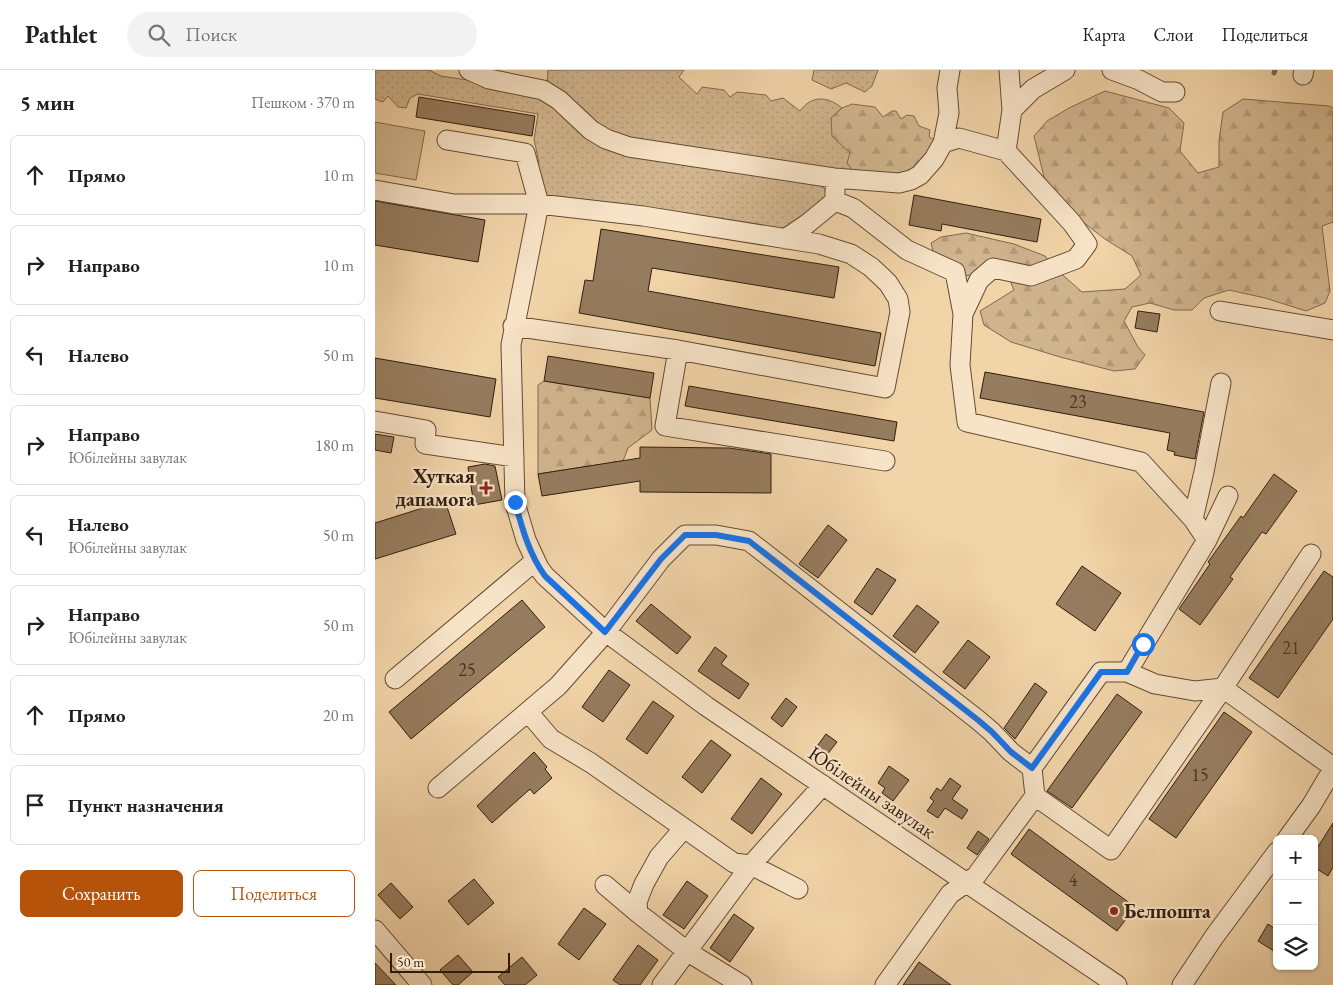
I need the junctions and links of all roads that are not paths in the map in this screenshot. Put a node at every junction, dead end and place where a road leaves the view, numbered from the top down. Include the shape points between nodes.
1 (469, 70) edge
2 (950, 70) edge
3 (1009, 70) edge
4 (1065, 70) edge
5 (1112, 70) edge
6 (1175, 92) dead end
7 (1012, 110) junction
8 (447, 140) dead end
9 (943, 143) junction
10 (1006, 151) junction
11 (834, 178) junction
12 (375, 190) edge
13 (835, 201) junction
14 (539, 204) junction
15 (785, 239) junction
16 (1220, 311) dead end
17 (963, 314) junction
18 (513, 326) junction
19 (1333, 330) edge
20 (679, 350) junction
21 (1221, 384) dead end
22 (375, 421) edge
23 (514, 457) junction
24 (885, 461) dead end
25 (1228, 496) dead end
26 (1193, 519) junction
27 (1207, 540) junction
28 (1311, 554) dead end
29 (535, 561) junction
30 (605, 632) junction
31 (1127, 672) junction
32 (395, 678) dead end
33 (1223, 688) junction
34 (528, 712) junction
35 (1032, 768) junction
36 (1333, 768) edge
37 (823, 785) junction
38 (438, 788) dead end
39 (1035, 796) junction
40 (684, 828) junction
41 (1290, 835) edge
42 (1273, 857) edge
43 (751, 865) junction
44 (967, 883) junction
45 (605, 885) dead end
46 (798, 889) dead end
47 (638, 913) junction
48 (375, 930) edge
49 (688, 952) junction
50 (422, 985) edge
51 (662, 985) edge
52 (742, 985) edge
53 (885, 985) edge
54 (1117, 985) edge
55 (1182, 985) edge

1 - 11 street via 489,79 543,90 559,100 591,130 629,147
2 - 9 street via 947,88 949,113
3 - 7 street
4 - 7 street via 1033,89
5 - 6 street via 1162,92
7 - 10 street
8 - 14 street via 525,154
9 - 10 street via 959,138
9 - 11 street via 934,159 911,180 899,183
10 - 17 street via 1087,244 1076,259 1031,276 993,268 979,280
11 - 13 street
12 - 14 street via 454,204
13 - 15 street
13 - 17 street via 853,208 907,250 955,272
14 - 15 street via 643,216
14 - 18 street, Юбілейны завулак
15 - 20 street via 819,244 851,254 871,266 888,283 898,299 900,312 885,388
16 - 19 street
17 - 26 street via 960,365 967,422 1141,462
18 - 20 street
18 - 23 street, Юбілейны завулак
20 - 24 street via 665,426
21 - 26 street
22 - 23 street via 426,430 425,444
23 - 29 street, Юбілейны завулак via 515,502
25 - 27 street
26 - 27 street
27 - 31 street
28 - 33 street
29 - 30 street, Юбілейны завулак via 545,576
29 - 32 street
30 - 34 street via 559,686
30 - 35 street via 661,559 685,535 716,535 749,541 978,720
30 - 37 street, Юбілейны завулак via 706,706
31 - 33 street via 1155,684 1195,691
31 - 35 street via 1101,672
33 - 36 street
33 - 39 street via 1111,850
34 - 38 street
34 - 40 street via 551,739
35 - 39 street
36 - 41 street
37 - 43 street
37 - 44 street, Юбілейны завулак
39 - 44 street via 976,876
40 - 43 street via 734,863
40 - 47 street via 659,856 647,877 637,902
42 - 55 street
43 - 46 street
43 - 49 street
44 - 53 street via 950,894
44 - 54 street, Юбілейны завулак
45 - 47 street
47 - 49 street
48 - 50 street
49 - 51 street
49 - 52 street

